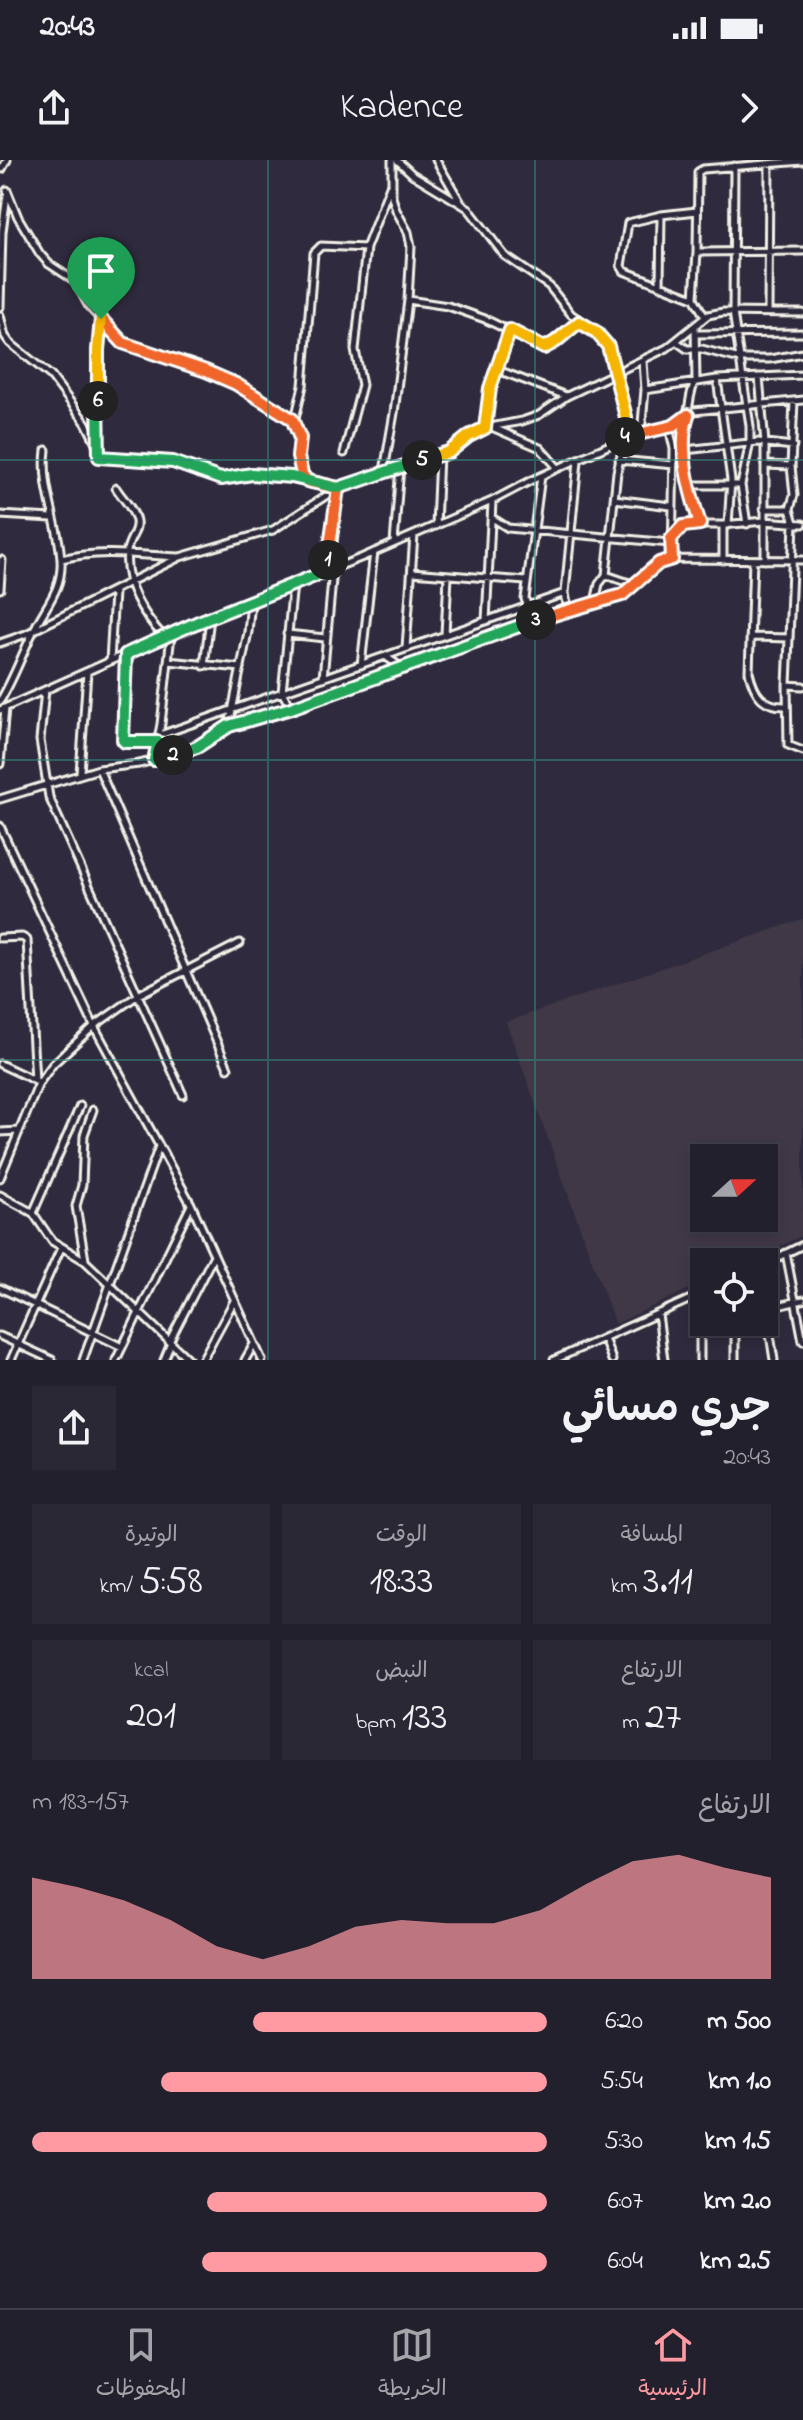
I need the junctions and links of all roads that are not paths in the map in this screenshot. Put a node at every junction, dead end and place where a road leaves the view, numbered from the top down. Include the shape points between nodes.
1 (7, 160) edge
2 (395, 160) edge
3 (436, 160) edge
4 (803, 161) edge
5 (769, 164) junction
6 (734, 166) junction
7 (2, 169) dead end
8 (391, 185) junction
9 (461, 204) junction
10 (698, 211) junction
11 (661, 215) junction
12 (366, 248) junction
13 (769, 251) junction
14 (803, 251) edge
15 (697, 252) junction
16 (732, 252) junction
17 (660, 286) junction
18 (694, 298) junction
19 (408, 300) junction
20 (0, 307) edge
21 (733, 312) junction
22 (768, 313) junction
23 (803, 313) edge
24 (0, 315) edge
25 (705, 317) junction
26 (101, 319) junction
27 (579, 322) junction
28 (695, 326) junction
29 (510, 330) junction
30 (737, 332) junction
31 (803, 333) edge
32 (695, 334) junction
33 (677, 342) junction
34 (695, 349) junction
35 (803, 353) edge
36 (740, 359) junction
37 (643, 361) junction
38 (498, 370) junction
39 (614, 375) junction
40 (803, 375) edge
41 (742, 377) junction
42 (759, 377) junction
43 (717, 379) junction
44 (696, 381) junction
45 (645, 390) junction
46 (567, 396) junction
47 (803, 400) edge
48 (794, 401) junction
49 (763, 403) junction
50 (747, 405) junction
51 (720, 407) junction
52 (688, 415) junction
53 (294, 423) junction
54 (493, 427) junction
55 (669, 427) junction
56 (485, 428) junction
57 (641, 434) junction
58 (625, 438) junction
59 (750, 442) junction
60 (765, 443) junction
61 (726, 445) junction
62 (793, 446) junction
63 (98, 447) junction
64 (46, 450) dead end
65 (685, 450) junction
66 (344, 453) dead end
67 (439, 455) junction
68 (619, 460) junction
69 (578, 461) junction
70 (674, 465) junction
71 (765, 465) junction
72 (791, 466) junction
73 (400, 467) junction
74 (558, 468) junction
75 (384, 471) junction
76 (541, 476) junction
77 (307, 481) junction
78 (731, 484) junction
79 (689, 485) junction
80 (741, 485) junction
81 (116, 488) dead end
82 (338, 488) junction
83 (614, 499) junction
84 (492, 501) junction
85 (671, 506) junction
86 (764, 509) junction
87 (790, 509) junction
88 (0, 517) edge
89 (52, 518) junction
90 (492, 518) junction
91 (764, 521) junction
92 (794, 523) junction
93 (700, 524) junction
94 (747, 524) junction
95 (803, 524) edge
96 (726, 525) junction
97 (436, 526) junction
98 (532, 530) junction
99 (570, 533) junction
100 (414, 535) junction
101 (609, 537) junction
102 (671, 541) junction
103 (394, 543) junction
104 (374, 552) junction
105 (126, 553) junction
106 (180, 557) junction
107 (61, 559) junction
108 (672, 559) junction
109 (2, 560) dead end
110 (723, 560) junction
111 (753, 560) junction
112 (765, 560) junction
113 (791, 560) junction
114 (803, 560) edge
115 (330, 570) junction
116 (412, 572) junction
117 (606, 575) junction
118 (448, 576) junction
119 (487, 579) junction
120 (526, 581) junction
121 (131, 584) junction
122 (293, 584) junction
123 (636, 585) junction
124 (0, 589) edge
125 (114, 592) junction
126 (565, 593) junction
127 (251, 602) junction
128 (595, 602) junction
129 (526, 606) junction
130 (568, 610) junction
131 (210, 618) junction
132 (533, 620) junction
133 (486, 621) junction
134 (33, 630) junction
135 (171, 634) junction
136 (287, 634) junction
137 (445, 635) junction
138 (164, 637) junction
139 (750, 637) junction
140 (325, 638) junction
141 (789, 638) junction
142 (0, 643) edge
143 (406, 648) junction
144 (126, 654) junction
145 (384, 656) junction
146 (110, 661) junction
147 (168, 661) junction
148 (361, 665) junction
149 (204, 666) junction
150 (241, 668) junction
151 (402, 668) junction
152 (87, 672) junction
153 (323, 678) junction
154 (787, 685) junction
155 (803, 686) edge
156 (45, 690) junction
157 (282, 692) junction
158 (0, 701) edge
159 (787, 706) junction
160 (233, 707) junction
161 (291, 708) junction
162 (3, 709) edge
163 (229, 726) junction
164 (160, 735) junction
165 (158, 742) junction
166 (803, 751) edge
167 (154, 760) junction
168 (0, 764) edge
169 (99, 769) junction
170 (80, 773) junction
171 (46, 784) junction
172 (0, 799) edge
173 (0, 826) edge
174 (0, 938) edge
175 (240, 943) dead end
176 (184, 971) junction
177 (138, 995) junction
178 (94, 1026) junction
179 (0, 1064) edge
180 (228, 1068) dead end
181 (37, 1082) junction
182 (183, 1095) dead end
183 (80, 1106) dead end
184 (93, 1110) dead end
185 (19, 1131) junction
186 (0, 1132) edge
187 (159, 1145) junction
188 (0, 1178) edge
189 (0, 1195) edge
190 (191, 1204) junction
191 (33, 1213) junction
192 (803, 1245) edge
193 (61, 1248) junction
194 (786, 1253) junction
195 (214, 1256) junction
196 (778, 1257) edge
197 (85, 1261) junction
198 (110, 1285) junction
199 (0, 1288) edge
200 (690, 1299) edge
201 (234, 1300) junction
202 (799, 1301) edge
203 (35, 1306) junction
204 (778, 1306) edge
205 (137, 1312) junction
206 (658, 1314) junction
207 (93, 1333) junction
208 (0, 1336) edge
209 (701, 1336) edge
210 (735, 1336) edge
211 (770, 1336) edge
212 (604, 1338) junction
213 (803, 1341) edge
214 (170, 1342) junction
215 (254, 1343) junction
216 (18, 1345) junction
217 (122, 1347) junction
218 (559, 1359) edge
219 (11, 1360) edge
220 (52, 1360) edge
221 (83, 1360) edge
222 (116, 1360) edge
223 (164, 1360) edge
224 (189, 1360) edge
225 (202, 1360) edge
226 (245, 1360) edge
227 (262, 1360) edge
228 (612, 1360) edge
229 (664, 1360) edge
230 (700, 1360) edge
231 (735, 1360) edge
232 (774, 1360) edge

1 - 7 street
2 - 8 street
2 - 9 street
3 - 9 street
4 - 5 street
5 - 6 street
5 - 13 street
6 - 10 street via 699,171
6 - 16 street
8 - 12 street
8 - 19 street via 411,247
9 - 27 street via 505,256 549,286
10 - 11 street
10 - 15 street
11 - 17 street
11 - 17 street via 627,225 621,266
12 - 53 street via 321,246 314,253 303,386
12 - 66 street via 355,350 362,385
13 - 14 street
13 - 16 street
13 - 22 street
15 - 16 street
15 - 18 street
16 - 21 street
17 - 18 street
18 - 25 street
19 - 29 street via 448,306
19 - 75 street
20 - 26 street via 7,190 40,254 70,276
21 - 22 street
21 - 25 street
21 - 30 street
22 - 23 street
24 - 63 street via 10,343 51,376
25 - 28 street
26 - 53 street via 123,343 236,384
26 - 63 street
27 - 29 street via 544,348
27 - 39 street via 604,339
28 - 32 street
28 - 33 street
29 - 38 street
30 - 31 street
30 - 32 street
30 - 36 street
32 - 34 street
33 - 34 street
33 - 37 street
34 - 36 street
34 - 44 street
35 - 36 street
36 - 41 street
37 - 39 street
37 - 45 street
38 - 46 street
38 - 56 street
39 - 46 street
39 - 58 street via 626,417
40 - 42 street
41 - 42 street
41 - 43 street
41 - 50 street
42 - 49 street
43 - 44 street
43 - 51 street
44 - 45 street
44 - 52 street
45 - 57 street
46 - 54 street via 531,418
47 - 48 street
48 - 49 street
48 - 62 street
49 - 50 street
49 - 60 street
50 - 51 street
50 - 59 street
51 - 52 street
51 - 61 street
52 - 55 street
52 - 65 street
53 - 77 street via 300,438 299,466
54 - 56 street
54 - 74 street via 540,448
55 - 57 street
55 - 70 street
56 - 67 street
57 - 58 street
58 - 68 street
58 - 69 street
59 - 60 street
59 - 61 street
59 - 80 street
60 - 62 street
60 - 71 street
61 - 65 street
61 - 78 street
62 - 72 street
63 - 77 street via 99,457 173,462 221,479 252,474
64 - 89 street
65 - 79 street
67 - 73 street
67 - 97 street
68 - 70 street
68 - 83 street
69 - 74 street
69 - 99 street
70 - 85 street
71 - 72 street
71 - 86 street
72 - 87 street
73 - 75 street
73 - 103 street
74 - 76 street
75 - 82 street
76 - 84 street
76 - 98 street
77 - 82 street
78 - 79 street
78 - 80 street
78 - 96 street
79 - 93 street
80 - 94 street
81 - 105 street via 137,524
82 - 106 street via 273,530
82 - 115 street
83 - 85 street
83 - 101 street
84 - 90 street
84 - 97 street
85 - 102 street
86 - 87 street
86 - 91 street
87 - 92 street
88 - 89 street
89 - 107 street
90 - 98 street via 508,528
90 - 119 street
91 - 92 street
91 - 94 street
91 - 112 street
92 - 95 street
92 - 113 street
93 - 96 street
93 - 102 street via 684,525
94 - 96 street
96 - 110 street
97 - 100 street
98 - 99 street
98 - 120 street
99 - 101 street
99 - 126 street
100 - 103 street
100 - 116 street
101 - 102 street
101 - 117 street
102 - 108 street
103 - 104 street
104 - 115 street
104 - 148 street
105 - 106 street
105 - 107 street
105 - 121 street
106 - 121 street
107 - 134 street via 56,593
108 - 110 street
108 - 123 street via 659,563
109 - 124 street
110 - 111 street
111 - 112 street
111 - 139 street
112 - 113 street
113 - 114 street
113 - 141 street
115 - 122 street
115 - 140 street
116 - 118 street
116 - 143 street
117 - 123 street
117 - 128 street
118 - 119 street
118 - 137 street
119 - 120 street
119 - 133 street
120 - 129 street
121 - 125 street
121 - 138 street via 146,616
122 - 127 street
122 - 136 street
123 - 128 street
125 - 134 street
125 - 146 street
126 - 129 street
126 - 130 street
127 - 131 street
127 - 150 street
128 - 130 street
129 - 132 street
129 - 133 street
130 - 132 street
131 - 135 street
131 - 149 street
132 - 151 street
133 - 137 street
134 - 142 street
134 - 158 street
135 - 138 street
135 - 147 street
136 - 140 street
136 - 157 street
137 - 143 street
138 - 144 street
139 - 141 street
139 - 159 street via 749,672 757,694 772,706
140 - 153 street
141 - 154 street
143 - 145 street
144 - 146 street
144 - 165 street via 123,740
145 - 148 street
145 - 151 street
146 - 152 street
147 - 149 street
147 - 164 street
148 - 153 street
149 - 150 street
150 - 160 street
151 - 161 street
152 - 156 street
152 - 170 street
153 - 157 street
154 - 155 street
154 - 159 street
156 - 162 street
156 - 171 street via 40,740
157 - 160 street
157 - 161 street
159 - 166 street via 788,745
160 - 163 street
160 - 164 street
161 - 163 street
162 - 168 street
163 - 167 street via 197,747
164 - 165 street
165 - 167 street
167 - 169 street
169 - 170 street
169 - 176 street
170 - 171 street
171 - 172 street
171 - 177 street
173 - 178 street
174 - 181 street via 27,940
175 - 176 street
176 - 177 street
176 - 180 street
177 - 178 street
177 - 182 street
178 - 181 street
178 - 187 street
179 - 181 street
181 - 185 street
183 - 191 street
184 - 197 street via 84,1135 76,1206
185 - 186 street
185 - 188 street
187 - 190 street
187 - 198 street
189 - 191 street
190 - 195 street
190 - 205 street
191 - 193 street
192 - 194 street
193 - 197 street
193 - 203 street
194 - 196 street
194 - 202 street
195 - 201 street
195 - 214 street
197 - 198 street
198 - 205 street
198 - 207 street
199 - 203 street
200 - 206 street
201 - 215 street
201 - 225 street
202 - 204 street
202 - 213 street
203 - 207 street
203 - 216 street
205 - 214 street
205 - 217 street
206 - 212 street
206 - 229 street
207 - 217 street
207 - 221 street
208 - 216 street
209 - 230 street
210 - 231 street
211 - 232 street
212 - 218 street
212 - 228 street
214 - 223 street
214 - 224 street
215 - 226 street
215 - 227 street
216 - 219 street
216 - 220 street
217 - 222 street

